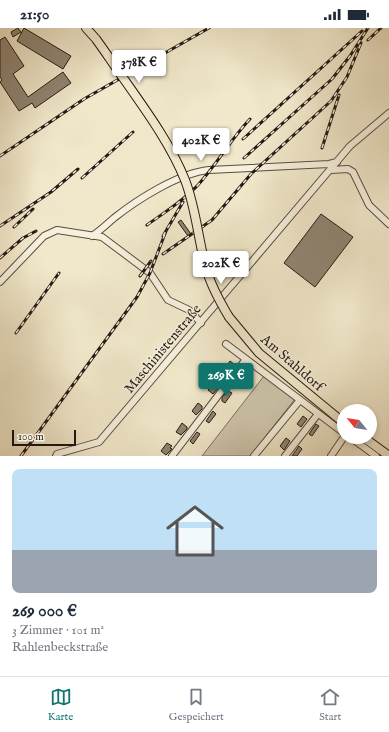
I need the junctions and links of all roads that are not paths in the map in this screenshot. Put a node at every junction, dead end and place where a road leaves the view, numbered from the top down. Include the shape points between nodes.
1 (86, 28) edge
2 (389, 113) edge
3 (337, 162) junction
4 (331, 170) junction
5 (388, 223) edge
6 (92, 236) junction
7 (0, 282) edge
8 (201, 323) junction
9 (226, 344) dead end
10 (246, 359) junction
11 (300, 400) junction
12 (318, 414) junction
13 (337, 416) edge
14 (337, 428) edge
15 (339, 444) edge
16 (360, 444) edge
17 (373, 444) edge
18 (56, 456) edge
19 (172, 456) edge
20 (254, 456) edge
21 (285, 456) edge
22 (331, 456) edge
23 (376, 456) edge
24 (389, 456) edge

1 - 13 main road, Am Stahldorf, bridge via 108,56 181,171 193,208 206,270 229,317 259,353
2 - 3 street, Maschinistenstraße via 350,146
3 - 4 street, Maschinistenstraße
3 - 6 street via 191,173 170,182 114,218
4 - 5 street via 348,169 353,172 369,205
4 - 8 street, Maschinistenstraße
6 - 7 street via 57,230 44,236
6 - 8 street via 105,238 146,269 168,300 189,310
8 - 18 street, Maschinistenstraße via 99,442
9 - 10 street
10 - 11 street
10 - 19 street
11 - 12 street
11 - 20 street
12 - 14 street
12 - 21 street
15 - 22 street
16 - 23 street
17 - 24 main road

